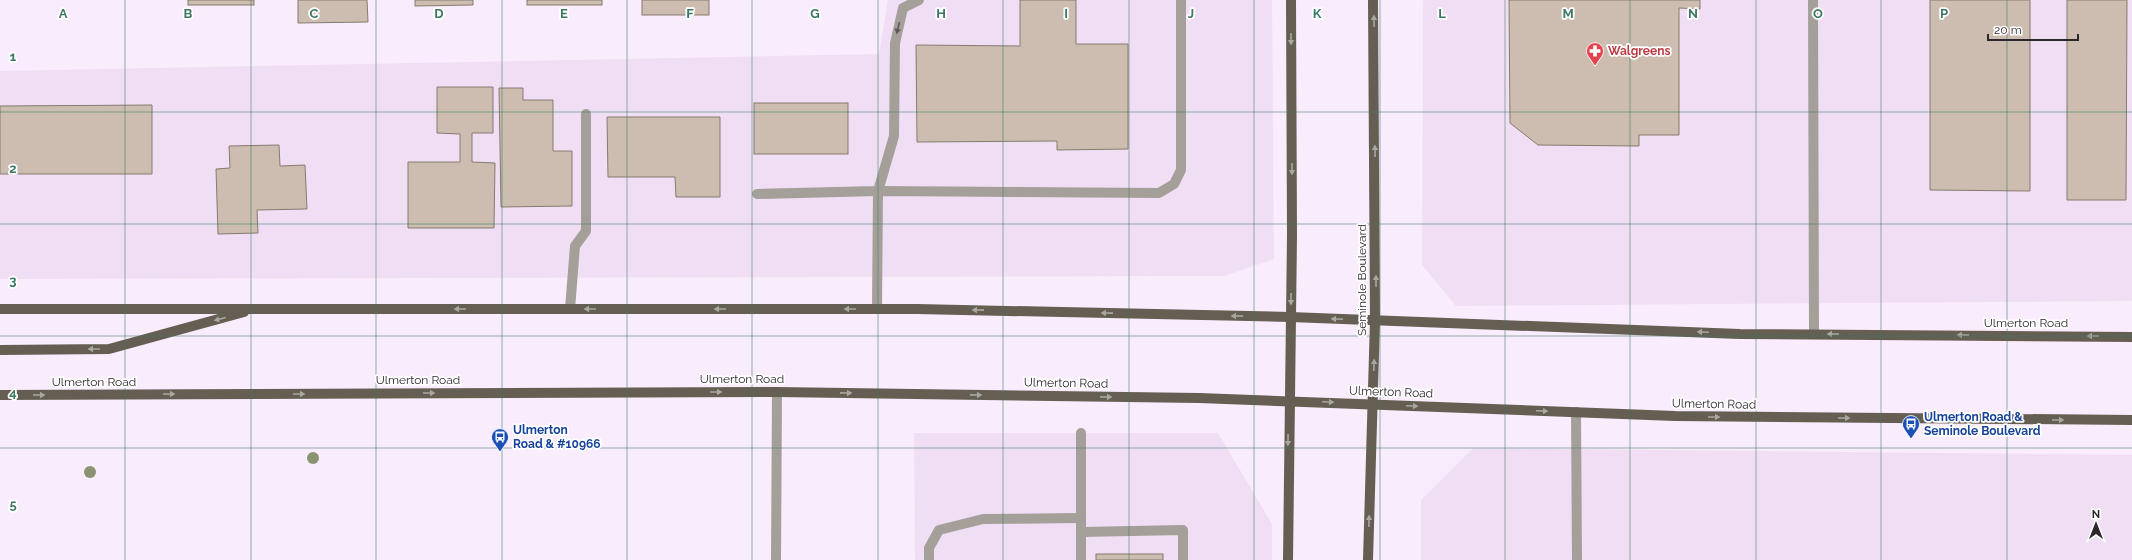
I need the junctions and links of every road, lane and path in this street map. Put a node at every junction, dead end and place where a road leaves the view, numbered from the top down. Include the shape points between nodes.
1 (920, 0) edge
2 (1182, 0) edge
3 (1291, 0) edge
4 (1373, 0) edge
5 (1813, 0) edge
6 (586, 114) dead end
7 (878, 191) junction
8 (757, 194) dead end
9 (257, 308) junction
10 (0, 309) edge
11 (570, 309) junction
12 (877, 309) junction
13 (1290, 317) junction
14 (1376, 320) junction
15 (1814, 334) junction
16 (2132, 337) edge
17 (0, 350) edge
18 (777, 392) junction
19 (0, 395) edge
20 (1289, 400) junction
21 (1373, 404) junction
22 (1576, 412) junction
23 (2132, 420) edge
24 (1081, 433) dead end
25 (1081, 518) junction
26 (1081, 532) junction
27 (776, 560) edge
28 (929, 560) edge
29 (1081, 560) edge
30 (1182, 560) edge
31 (1288, 560) edge
32 (1368, 560) edge
33 (1577, 560) edge

1 -> 7 lane via 903,8 895,43 894,136
2 - 7 lane via 1182,170 1174,184 1159,193
3 -> 13 main road
14 -> 4 main road, Seminole Boulevard
5 - 15 lane
6 - 11 lane via 586,231 575,246
7 - 8 lane
7 - 12 lane
9 - 10 main road, Ulmerton Road
11 -> 9 main road, Ulmerton Road
9 -> 17 main road via 109,349
12 -> 11 main road, Ulmerton Road
13 -> 12 main road, Ulmerton Road
14 -> 13 main road, Ulmerton Road
13 - 20 main road
15 -> 14 main road, Ulmerton Road
21 -> 14 main road, Seminole Boulevard
16 -> 15 main road, Ulmerton Road
19 -> 18 main road, Ulmerton Road
18 -> 20 main road, Ulmerton Road
18 - 27 lane
20 -> 21 main road, Ulmerton Road
20 -> 31 main road
21 -> 22 main road, Ulmerton Road
32 -> 21 main road, Seminole Boulevard
22 -> 23 main road, Ulmerton Road via 1675,416
22 - 33 lane
24 - 25 lane
25 - 26 lane
25 - 28 lane via 983,519 939,530 929,548
26 - 29 lane
26 - 30 lane via 1183,530

